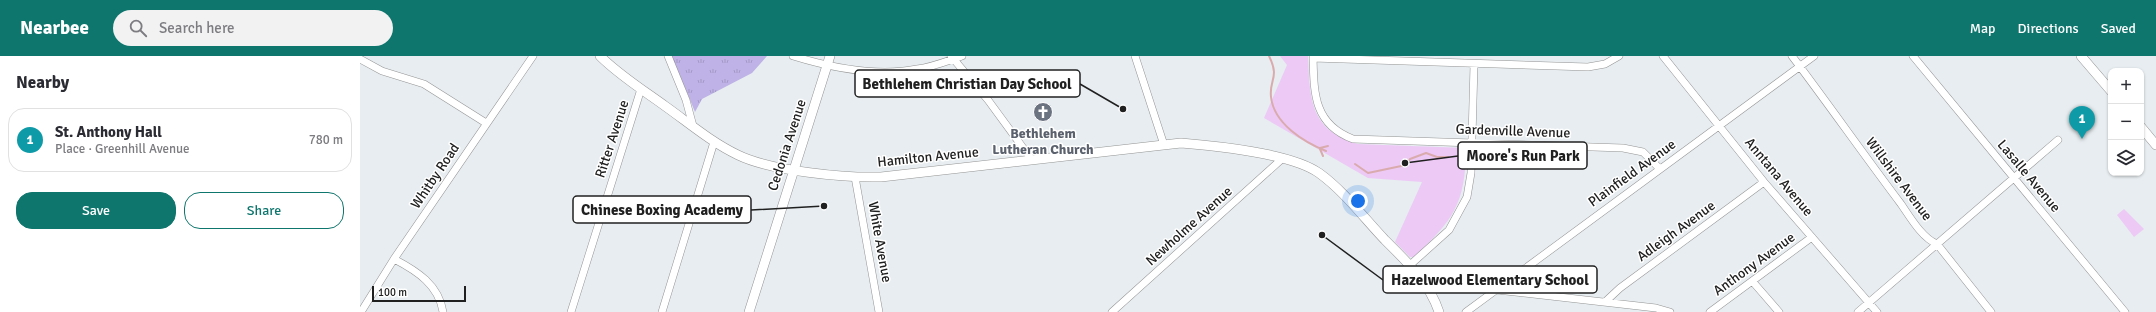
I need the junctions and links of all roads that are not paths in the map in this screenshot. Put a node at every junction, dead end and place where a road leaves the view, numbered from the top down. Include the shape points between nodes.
1 (533, 56) edge
2 (600, 56) edge
3 (668, 56) edge
4 (793, 56) edge
5 (830, 56) edge
6 (962, 56) edge
7 (1135, 56) edge
8 (1619, 56) edge
9 (1663, 56) edge
10 (1792, 56) edge
11 (1814, 56) edge
12 (1913, 56) edge
13 (2082, 56) edge
14 (952, 57) edge
15 (1313, 57) edge
16 (360, 58) edge
17 (1474, 65) junction
18 (827, 66) junction
19 (1800, 66) junction
20 (2108, 87) edge
21 (641, 89) junction
22 (486, 123) junction
23 (1719, 125) junction
24 (693, 126) junction
25 (2144, 130) edge
26 (2058, 140) dead end
27 (714, 142) junction
28 (2155, 142) edge
29 (1472, 143) junction
30 (1164, 145) junction
31 (1283, 158) junction
32 (1032, 160) junction
33 (1660, 168) junction
34 (794, 169) junction
35 (855, 177) junction
36 (2013, 177) junction
37 (1764, 182) junction
38 (1812, 237) junction
39 (1937, 244) junction
40 (394, 259) junction
41 (1410, 266) junction
42 (1753, 282) junction
43 (1497, 290) junction
44 (1605, 302) junction
45 (1869, 302) junction
46 (361, 312) edge
47 (443, 312) edge
48 (571, 312) edge
49 (662, 312) edge
50 (749, 312) edge
51 (879, 312) edge
52 (1112, 312) edge
53 (1439, 312) edge
54 (1466, 312) edge
55 (1670, 312) edge
56 (1710, 312) edge
57 (1779, 312) edge
58 (1858, 312) edge
59 (1877, 312) edge
60 (1991, 312) edge
61 (2125, 312) edge

1 - 22 street, Whitby Road
2 - 21 street, Hamilton Avenue
3 - 24 street via 686,100
4 - 18 street
5 - 18 street, Cedonia Avenue
6 - 14 street
7 - 30 street
8 - 17 street via 1605,64 1588,68
9 - 23 street, Anntana Avenue
10 - 19 street, Willshire Avenue
11 - 19 street, Plainfield Avenue
12 - 36 street, Lasalle Avenue
13 - 20 street
14 - 18 street via 928,67 900,71
14 - 32 street via 988,100
15 - 17 street
15 - 29 street, Gardenville Avenue via 1316,100 1321,112 1337,131 1358,139
16 - 22 street via 388,73 424,84
17 - 29 street
18 - 34 street, Cedonia Avenue
19 - 23 street, Plainfield Avenue
19 - 39 street, Willshire Avenue via 1913,221 1932,242
21 - 24 street, Hamilton Avenue
21 - 48 street, Ritter Avenue
22 - 40 street, Whitby Road
23 - 33 street, Plainfield Avenue
23 - 37 street, Anntana Avenue
24 - 27 street, Hamilton Avenue
25 - 28 street
26 - 36 street
27 - 34 street, Hamilton Avenue via 747,159
27 - 49 street
29 - 33 street, Gardenville Avenue via 1634,149 1648,156
29 - 41 street via 1470,184 1456,220 1449,230
30 - 31 street, Hamilton Avenue via 1200,144
30 - 32 street, Hamilton Avenue
31 - 41 street, Hamilton Avenue via 1320,174
31 - 52 street, Newholme Avenue
32 - 35 street, Hamilton Avenue via 895,176
33 - 43 street, Plainfield Avenue
34 - 35 street, Hamilton Avenue
34 - 50 street, Cedonia Avenue
35 - 51 street, White Avenue
36 - 39 street
36 - 61 street, Lasalle Avenue
37 - 38 street, Anntana Avenue
37 - 44 street, Adleigh Avenue via 1620,288
38 - 42 street, Anthony Avenue
38 - 45 street, Anntana Avenue
39 - 45 street
39 - 60 street, Willshire Avenue
40 - 46 street, Whitby Road
40 - 47 street via 417,273 430,285 439,296
41 - 53 street, Hamilton Avenue via 1429,289
42 - 56 street, Anthony Avenue
42 - 57 street
43 - 44 street
43 - 54 street, Plainfield Avenue
44 - 55 street
45 - 58 street
45 - 59 street, Anntana Avenue

